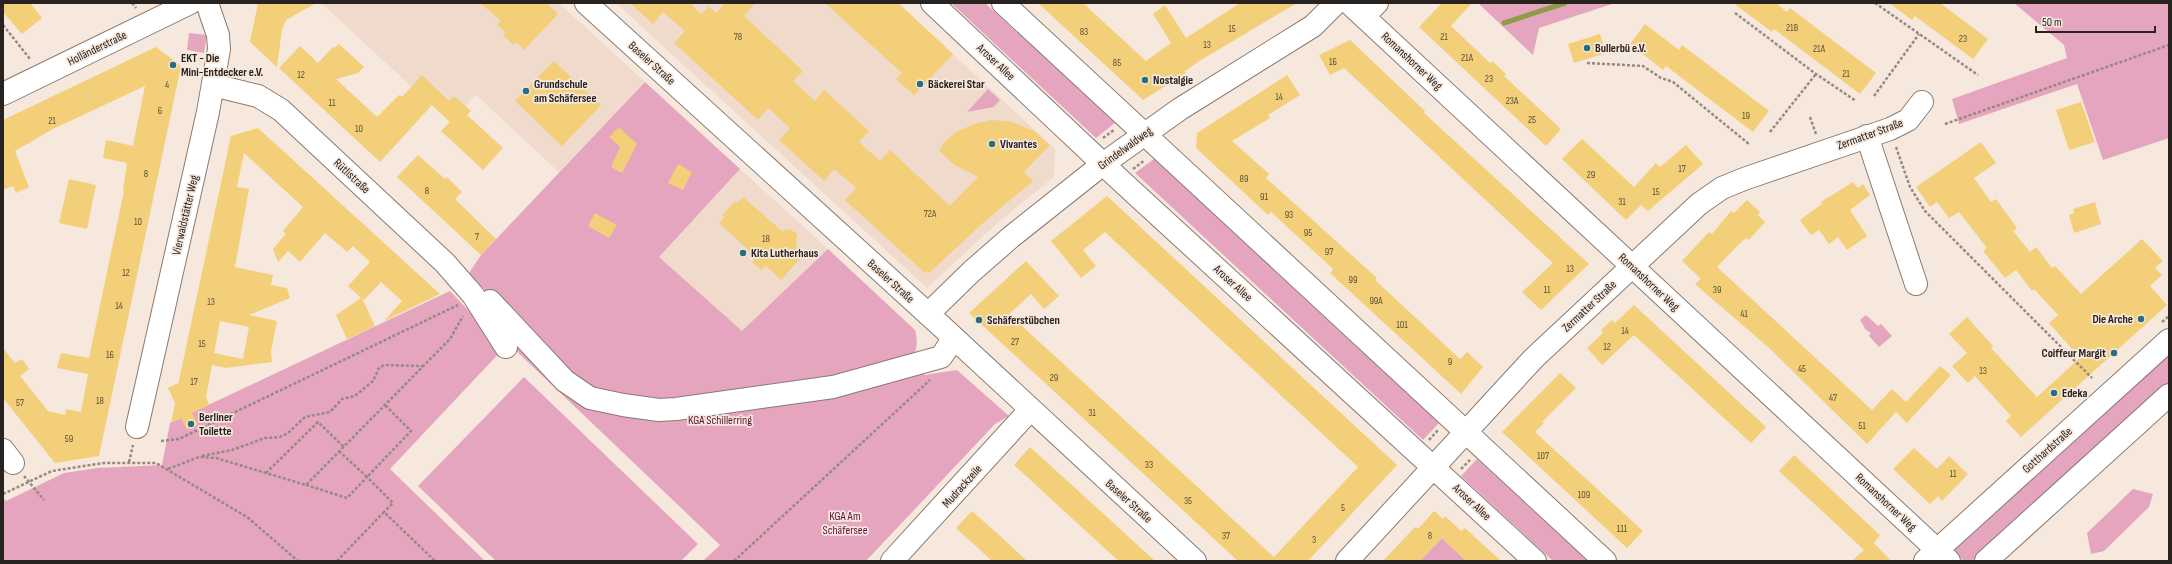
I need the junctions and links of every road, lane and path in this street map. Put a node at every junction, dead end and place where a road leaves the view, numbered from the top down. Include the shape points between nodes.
1 (132, 3) edge
2 (190, 3) edge
3 (207, 3) edge
4 (586, 3) edge
5 (932, 3) edge
6 (1003, 3) edge
7 (1336, 3) edge
8 (1875, 3) edge
9 (1363, 7) edge
10 (136, 8) dead end
11 (1735, 13) dead end
12 (3, 25) edge
13 (1919, 34) junction
14 (2169, 45) edge
15 (30, 59) dead end
16 (1588, 63) dead end
17 (1816, 74) junction
18 (1978, 75) dead end
19 (213, 85) junction
20 (3, 94) edge
21 (1874, 96) dead end
22 (1856, 100) dead end
23 (1922, 102) dead end
24 (1810, 117) dead end
25 (1944, 124) dead end
26 (1119, 126) dead end
27 (1815, 131) dead end
28 (1770, 132) dead end
29 (1144, 134) junction
30 (1867, 136) junction
31 (1100, 141) dead end
32 (1749, 144) dead end
33 (1896, 146) dead end
34 (1151, 156) dead end
35 (1103, 164) junction
36 (1131, 170) dead end
37 (1632, 266) junction
38 (1916, 284) dead end
39 (472, 303) junction
40 (928, 314) junction
41 (954, 338) junction
42 (2169, 340) edge
43 (506, 347) dead end
44 (941, 357) junction
45 (424, 366) junction
46 (2092, 378) dead end
47 (2169, 395) edge
48 (385, 405) junction
49 (1030, 410) junction
50 (1442, 426) dead end
51 (137, 427) dead end
52 (1465, 431) junction
53 (161, 441) dead end
54 (1426, 443) dead end
55 (344, 447) junction
56 (339, 451) junction
57 (8, 456) edge
58 (1473, 456) dead end
59 (199, 457) junction
60 (1434, 467) junction
61 (168, 469) junction
62 (266, 473) junction
63 (1458, 473) dead end
64 (367, 477) junction
65 (29, 482) junction
66 (306, 485) junction
67 (3, 494) edge
68 (44, 500) dead end
69 (384, 512) junction
70 (1937, 557) edge
71 (298, 561) edge
72 (337, 561) edge
73 (434, 561) edge
74 (734, 561) edge
75 (892, 561) edge
76 (1195, 561) edge
77 (1347, 561) edge
78 (1535, 561) edge
79 (1606, 561) edge
80 (1986, 561) edge

1 - 10 path
2 - 20 street, Holländerstraße
3 - 19 street, Vierwaldstätter Weg via 218,35 219,49
4 - 40 street, Baseler Straße
5 - 35 street, Aroser Allee
6 - 29 street
7 - 29 street, Grindelwaldweg via 1313,26
8 - 13 path
9 - 37 street, Romanshorner Weg
11 - 17 path
12 - 15 path
13 - 18 path
13 - 21 path
14 - 25 path
16 - 32 path via 1643,66 1661,78 1673,82
17 - 22 path
17 - 28 path
19 - 39 street, Rütlistraße via 258,96 281,110 445,263
19 - 51 street, Vierwaldstätter Weg
23 - 30 street, Zermatter Straße via 1908,120
24 - 27 path
26 - 31 path
29 - 35 street, Grindelwaldweg
29 - 52 street
30 - 37 street, Zermatter Straße via 1722,188 1699,204
30 - 38 street
33 - 46 path via 1910,187 1925,211
34 - 36 path
35 - 40 street, Grindelwaldweg via 1005,242
35 - 60 street, Aroser Allee
37 - 52 street, Zermatter Straße via 1534,358
37 - 70 street, Romanshorner Weg
39 - 43 street
39 - 44 street via 565,382 590,398 660,410 755,399 833,386
39 - 45 path via 450,339
39 - 53 path via 179,439
40 - 41 street, Baseler Straße
41 - 44 street
41 - 49 street, Baseler Straße
42 - 70 street, Gotthardstraße
44 - 74 path via 939,369 932,379
45 - 48 path
45 - 59 path via 384,365 379,368 373,381 355,396 342,399 330,412 305,418 284,435
47 - 80 street
48 - 55 path
48 - 64 path via 411,431
49 - 75 street, Mudrackzeile
49 - 76 street, Baseler Straße
50 - 54 path
52 - 60 street, Zermatter Straße
52 - 79 street
55 - 56 path
55 - 62 path via 318,422
56 - 64 path
56 - 66 path
57 - 65 path
58 - 63 path
59 - 61 path
59 - 62 path via 216,458
60 - 77 street, Zermatter Straße
60 - 78 street, Aroser Allee
61 - 65 path via 156,463 104,463 52,471
61 - 71 path via 247,517
62 - 66 path
64 - 66 path via 347,498
64 - 69 path via 393,503
65 - 67 path
65 - 68 path
69 - 72 path
69 - 73 path

